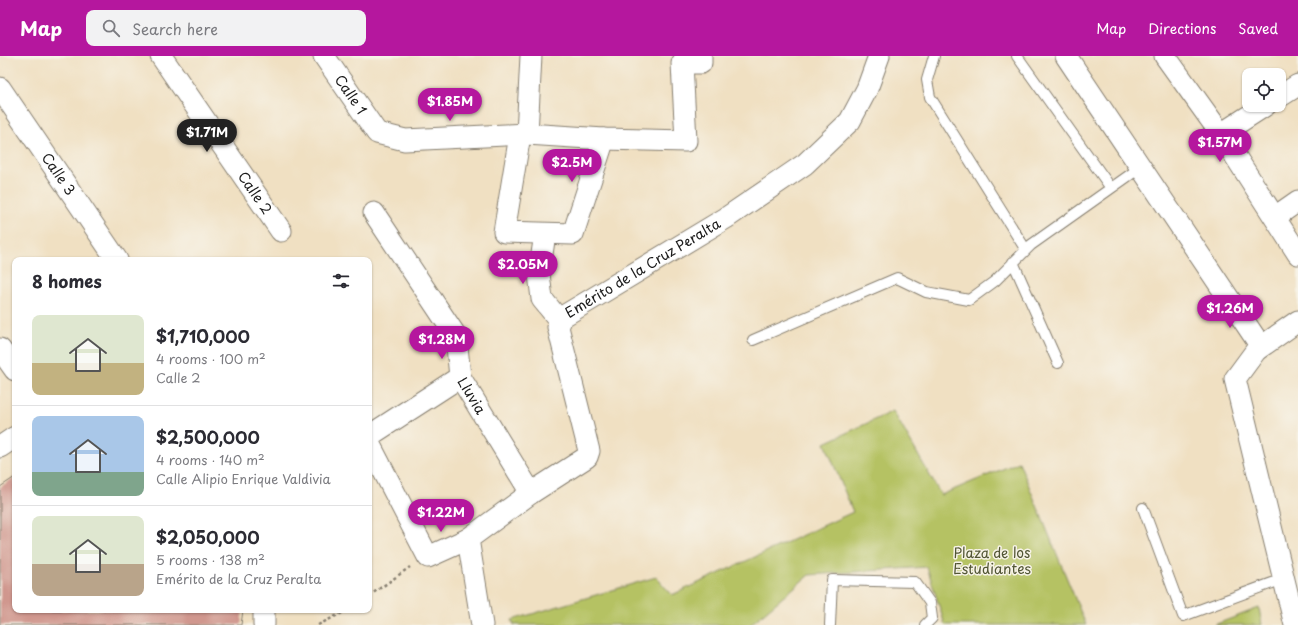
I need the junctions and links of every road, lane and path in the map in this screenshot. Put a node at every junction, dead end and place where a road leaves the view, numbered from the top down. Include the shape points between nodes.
1 (161, 56) edge
2 (324, 56) edge
3 (531, 56) edge
4 (701, 56) edge
5 (879, 56) edge
6 (934, 56) edge
7 (1017, 56) edge
8 (1066, 56) edge
9 (1165, 56) edge
10 (1298, 85) edge
11 (0, 88) edge
12 (1286, 93) edge
13 (1255, 112) edge
14 (1221, 134) junction
15 (523, 135) junction
16 (604, 139) junction
17 (1141, 167) junction
18 (1111, 188) junction
19 (1298, 201) edge
20 (374, 214) dead end
21 (1275, 217) junction
22 (281, 231) dead end
23 (545, 234) junction
24 (1026, 250) junction
25 (1298, 254) edge
26 (115, 257) edge
27 (1013, 262) junction
28 (560, 321) junction
29 (1298, 321) edge
30 (753, 340) dead end
31 (0, 348) edge
32 (1258, 349) junction
33 (1058, 363) dead end
34 (12, 366) edge
35 (460, 377) junction
36 (372, 434) edge
37 (12, 439) edge
38 (0, 447) edge
39 (372, 449) edge
40 (531, 493) junction
41 (1143, 508) dead end
42 (468, 539) junction
43 (428, 557) junction
44 (1283, 579) junction
45 (372, 594) edge
46 (264, 613) edge
47 (342, 613) edge
48 (264, 625) edge
49 (318, 625) edge
50 (482, 625) edge
51 (830, 625) edge
52 (925, 625) edge
53 (1295, 625) edge

1 - 22 street, Calle 2
2 - 15 street, Calle 1 via 378,133 405,140
3 - 15 street
4 - 16 street via 701,62 682,63 686,141
5 - 28 street, Emérito de la Cruz Peralta via 867,89 850,121 805,164 726,218 562,317
6 - 24 lane via 927,80 930,97
7 - 18 lane
8 - 17 street
9 - 14 street
10 - 12 street
11 - 26 street, Calle 3
13 - 14 street
14 - 21 street
15 - 16 street
15 - 23 street via 504,232
16 - 23 street via 573,234
17 - 18 lane
17 - 32 street via 1260,345
18 - 24 lane
19 - 21 street
20 - 35 street, Lluvia via 456,336
21 - 25 street
23 - 28 street via 539,274 542,299
24 - 27 lane
27 - 30 lane via 995,281 969,300 926,292 897,278
27 - 33 lane
28 - 40 street, Emérito de la Cruz Peralta via 558,327 589,450 587,457
29 - 32 street
31 - 34 street
32 - 44 street via 1235,379
35 - 36 street
35 - 40 street, Lluvia
37 - 38 street
39 - 43 street
40 - 42 street, Emérito de la Cruz Peralta
41 - 44 lane via 1183,616
42 - 43 street, Emérito de la Cruz Peralta
42 - 50 street
43 - 45 path
44 - 53 street
46 - 48 street
47 - 49 path
51 - 52 lane via 832,580 915,582 930,603 932,618

